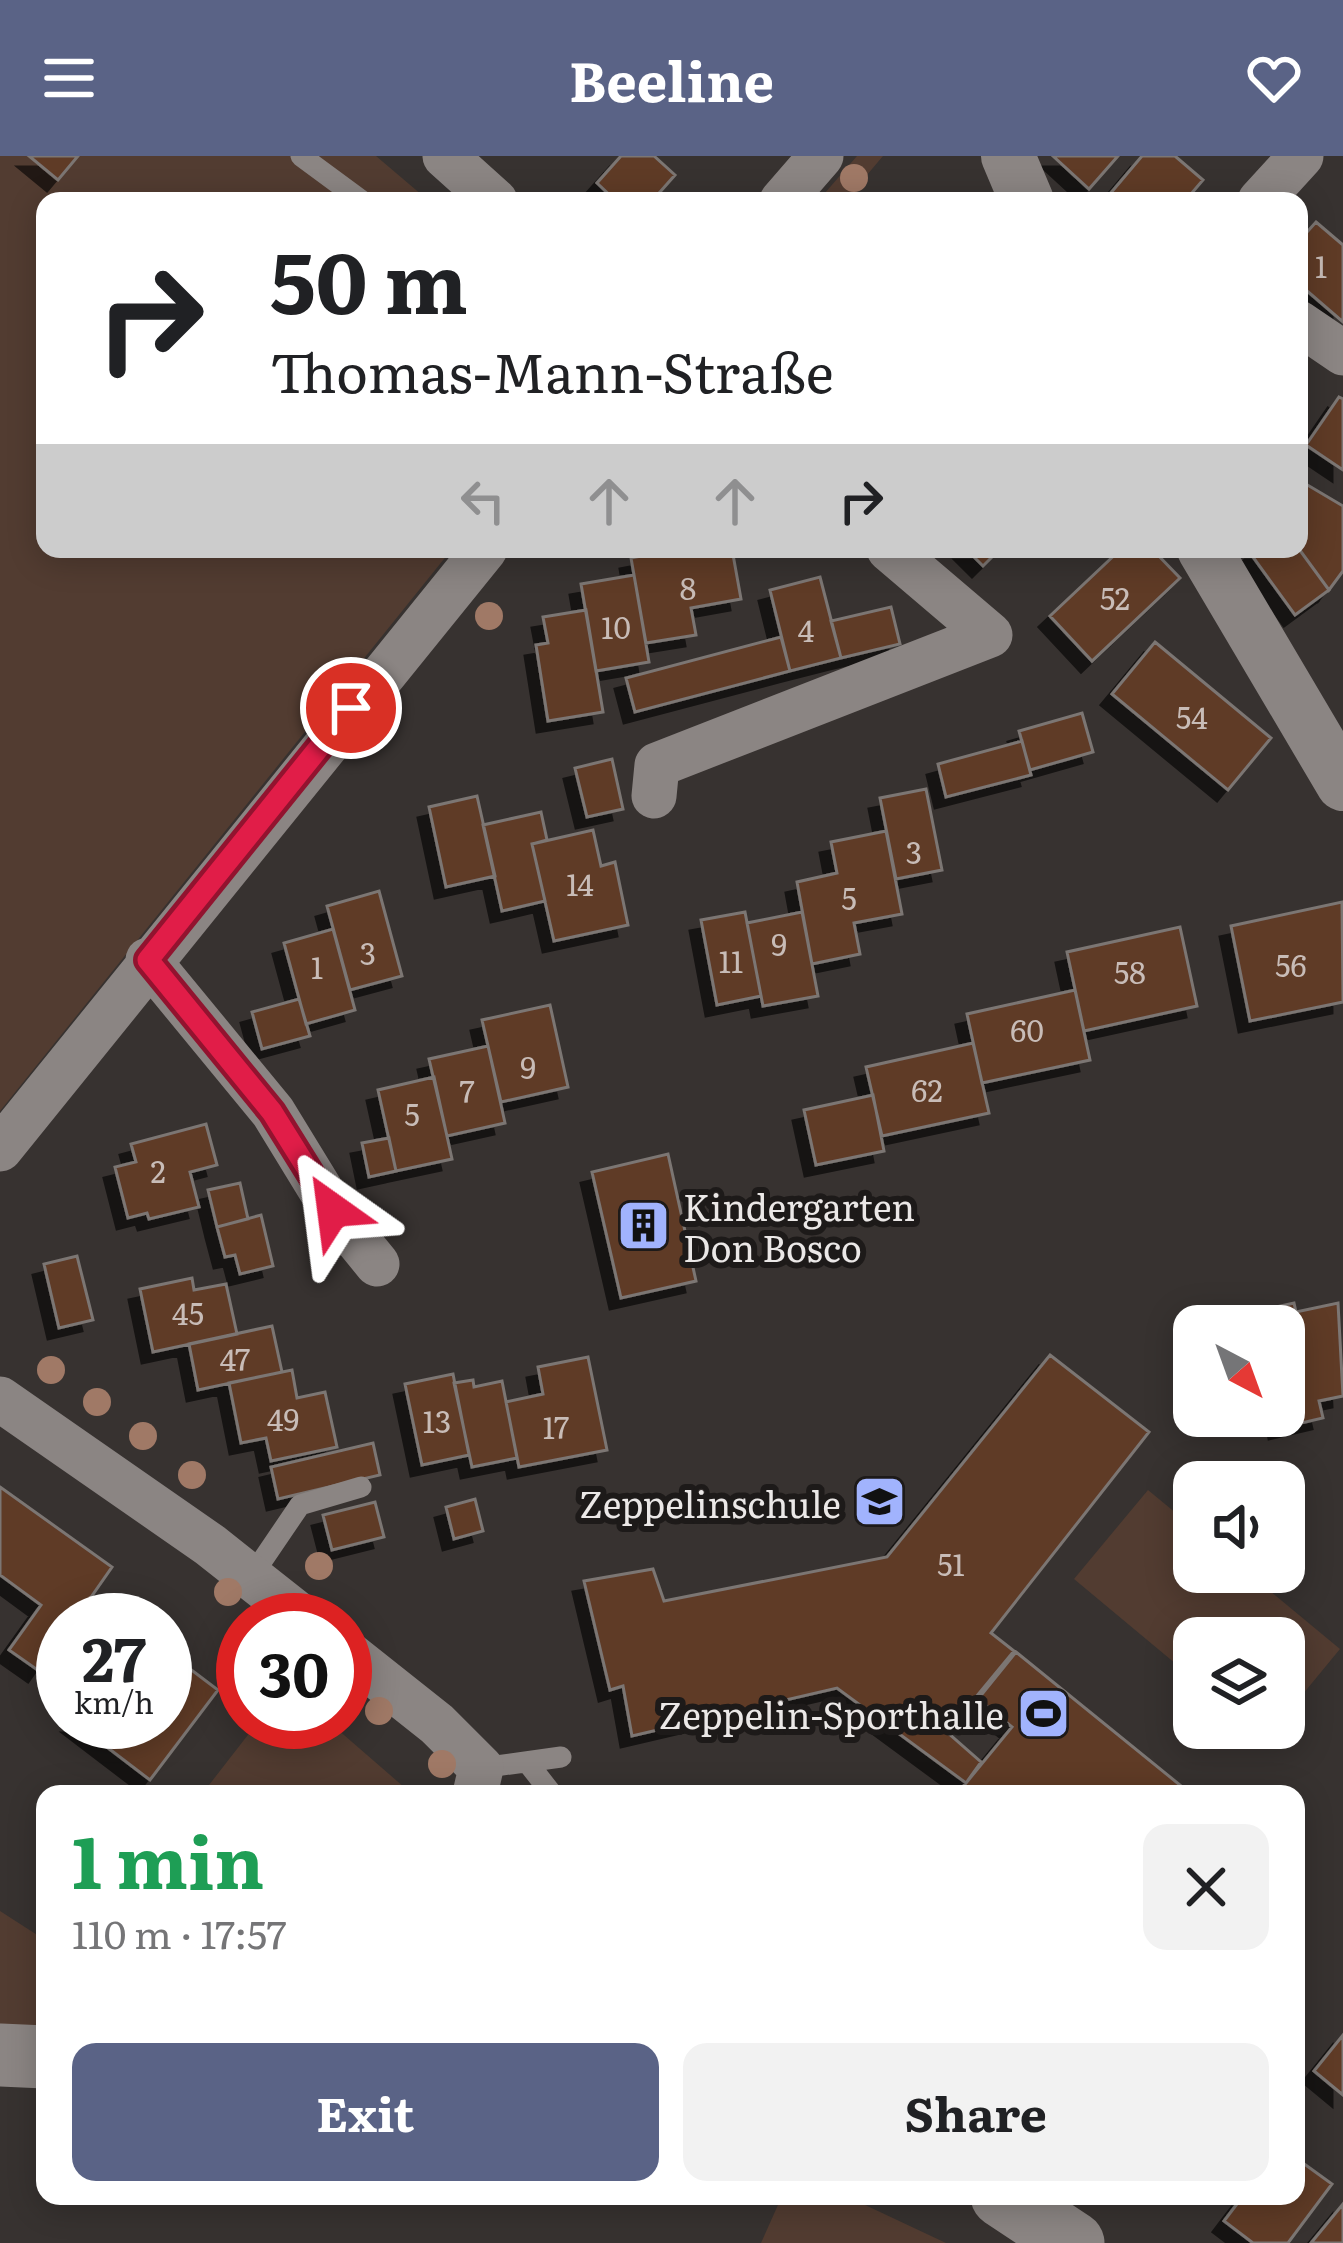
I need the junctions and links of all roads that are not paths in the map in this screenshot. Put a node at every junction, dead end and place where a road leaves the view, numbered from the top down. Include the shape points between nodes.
1 (301, 156) edge
2 (446, 156) edge
3 (821, 156) edge
4 (1008, 156) edge
5 (1300, 156) edge
6 (350, 192) edge
7 (485, 192) edge
8 (790, 192) edge
9 (1023, 192) edge
10 (1268, 192) edge
11 (1308, 329) edge
12 (1343, 353) edge
13 (478, 558) edge
14 (899, 558) edge
15 (1209, 558) edge
16 (1343, 784) edge
17 (654, 796) dead end
18 (148, 960) junction
19 (0, 1149) edge
20 (376, 1264) dead end
21 (0, 1399) edge
22 (361, 1487) dead end
23 (251, 1577) junction
24 (271, 1593) edge
25 (372, 1673) edge
26 (561, 1757) dead end
27 (526, 1762) junction
28 (478, 1781) edge
29 (545, 1785) edge
30 (0, 2055) edge
31 (36, 2057) edge
32 (1021, 2205) edge
33 (1073, 2243) edge

1 - 6 lane
2 - 7 street
3 - 8 street
4 - 9 street
5 - 10 street
11 - 12 street
13 - 18 street
14 - 17 street via 989,635 657,765
15 - 16 street
18 - 19 street
18 - 20 street via 272,1112
21 - 23 street
22 - 23 lane via 300,1505
23 - 24 street
25 - 28 street via 437,1724
26 - 27 lane
27 - 28 lane
27 - 29 lane
30 - 31 main road
32 - 33 main road

